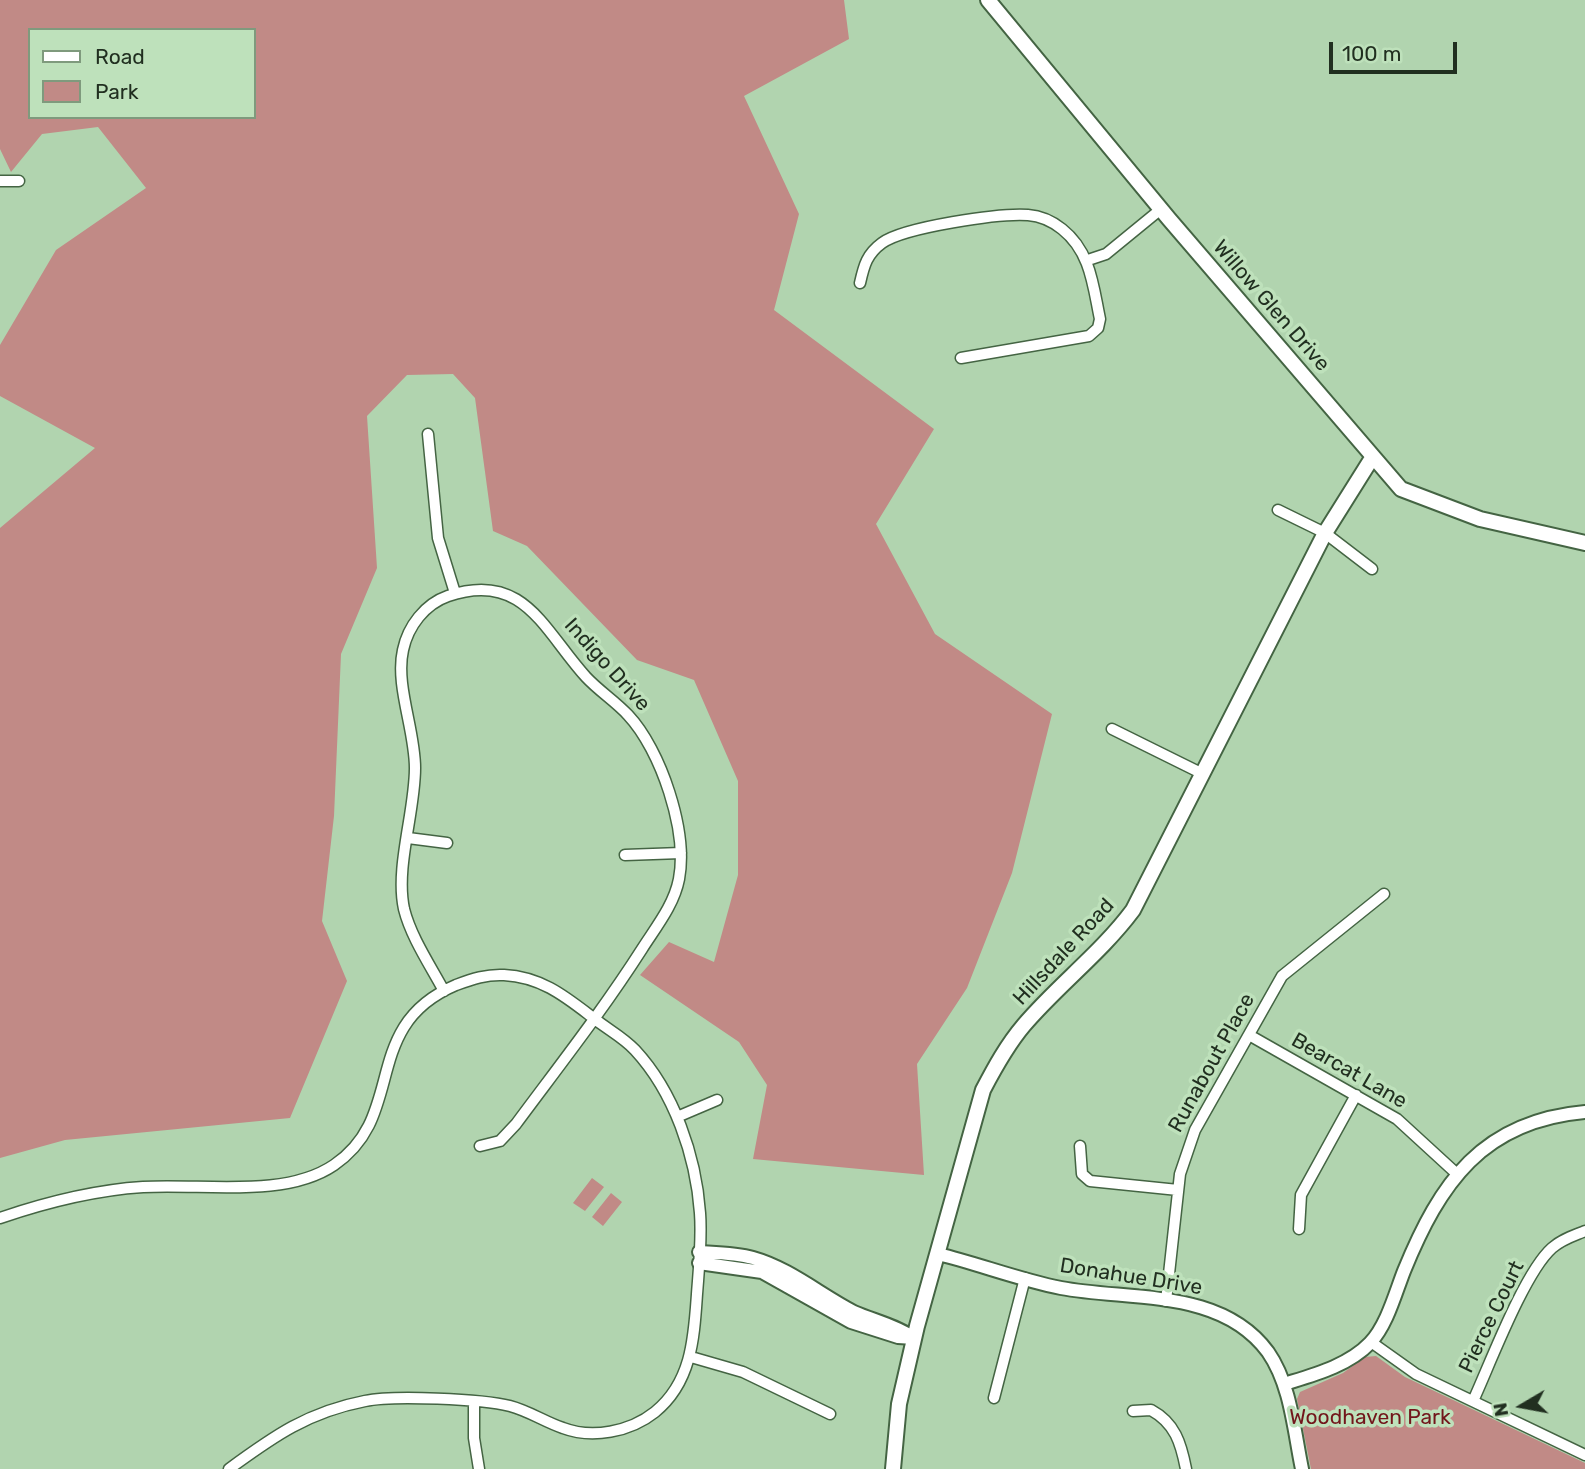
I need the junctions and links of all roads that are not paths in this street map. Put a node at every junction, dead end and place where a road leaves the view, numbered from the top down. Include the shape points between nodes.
1 (988, 0) edge
2 (0, 181) edge
3 (19, 181) dead end
4 (1161, 209) junction
5 (1088, 260) junction
6 (860, 283) dead end
7 (961, 358) dead end
8 (428, 434) dead end
9 (1372, 458) junction
10 (1278, 510) dead end
11 (1325, 533) junction
12 (1585, 543) edge
13 (1372, 569) dead end
14 (456, 593) junction
15 (1112, 729) dead end
16 (1203, 774) junction
17 (408, 838) junction
18 (447, 843) dead end
19 (681, 853) junction
20 (625, 855) dead end
21 (1384, 894) dead end
22 (444, 990) junction
23 (595, 1019) junction
24 (1248, 1035) junction
25 (1356, 1095) junction
26 (717, 1100) dead end
27 (1585, 1112) edge
28 (677, 1117) junction
29 (480, 1146) dead end
30 (1080, 1146) dead end
31 (1457, 1174) junction
32 (1178, 1190) junction
33 (0, 1218) edge
34 (1299, 1229) dead end
35 (1585, 1231) edge
36 (938, 1254) junction
37 (699, 1257) junction
38 (1025, 1278) junction
39 (1166, 1301) junction
40 (914, 1338) junction
41 (1371, 1342) junction
42 (691, 1357) junction
43 (1284, 1384) junction
44 (994, 1398) dead end
45 (1473, 1401) junction
46 (474, 1403) junction
47 (1133, 1411) dead end
48 (830, 1414) dead end
49 (1584, 1452) edge
50 (229, 1469) edge
51 (479, 1469) edge
52 (892, 1469) edge
53 (1186, 1469) edge
54 (1302, 1469) edge

1 - 4 main road, Willow Glen Drive
2 - 3 street
4 - 5 street via 1106,254
4 - 9 main road, Willow Glen Drive
5 - 6 street via 1053,222 1029,215 1008,216 911,231 887,240 865,258
5 - 7 street via 1100,319 1089,335
8 - 14 street via 438,538
9 - 11 main road, Hillsdale Road
9 - 12 main road, Willow Glen Drive via 1413,496 1480,519
10 - 11 street
11 - 13 street
11 - 16 main road, Hillsdale Road
14 - 17 street, Indigo Drive via 425,610 403,650 402,678 415,758
14 - 19 street, Indigo Drive via 493,590 508,593 527,606 586,677 628,715 657,761 678,827
15 - 16 street
16 - 36 main road, Hillsdale Road via 1133,910 1026,1023 998,1061 972,1117
17 - 18 street
17 - 22 street, Indigo Drive via 401,888 404,908
19 - 20 street
19 - 23 street, Indigo Drive via 677,885 667,911
21 - 24 street, Runabout Place via 1282,976
22 - 23 street via 486,976 513,976 565,994
22 - 33 street via 418,1010 397,1039 369,1129 347,1155 322,1172 270,1185 141,1187
23 - 28 street via 633,1047 657,1077
23 - 29 street, Indigo Drive via 516,1124 500,1141
24 - 25 street, Bearcat Lane
24 - 32 street, Runabout Place via 1195,1130
25 - 31 street, Bearcat Lane via 1397,1119
25 - 34 street via 1301,1195
26 - 28 street
27 - 31 street via 1518,1129 1491,1144
28 - 37 street via 696,1180
30 - 32 street via 1082,1174 1090,1181
31 - 41 street via 1431,1209
32 - 39 street, Runabout Place
35 - 45 street, Pierce Court via 1549,1250 1531,1276
36 - 38 street, Donahue Drive
36 - 40 main road, Hillsdale Road
37 - 40 street via 762,1272 851,1322
37 - 42 street
38 - 39 street, Donahue Drive via 1061,1288
38 - 44 street
39 - 43 street, Donahue Drive via 1207,1308 1234,1321 1267,1351
40 - 52 main road, Hillsdale Road via 899,1404
41 - 43 street via 1334,1367
41 - 45 street via 1405,1368
42 - 46 street via 665,1402 643,1420 617,1430 578,1432 509,1406
42 - 48 street via 743,1372
43 - 54 street, Donahue Drive
45 - 49 street
46 - 50 street via 389,1398 330,1410 297,1422
46 - 51 street
47 - 53 street via 1151,1410 1171,1425

